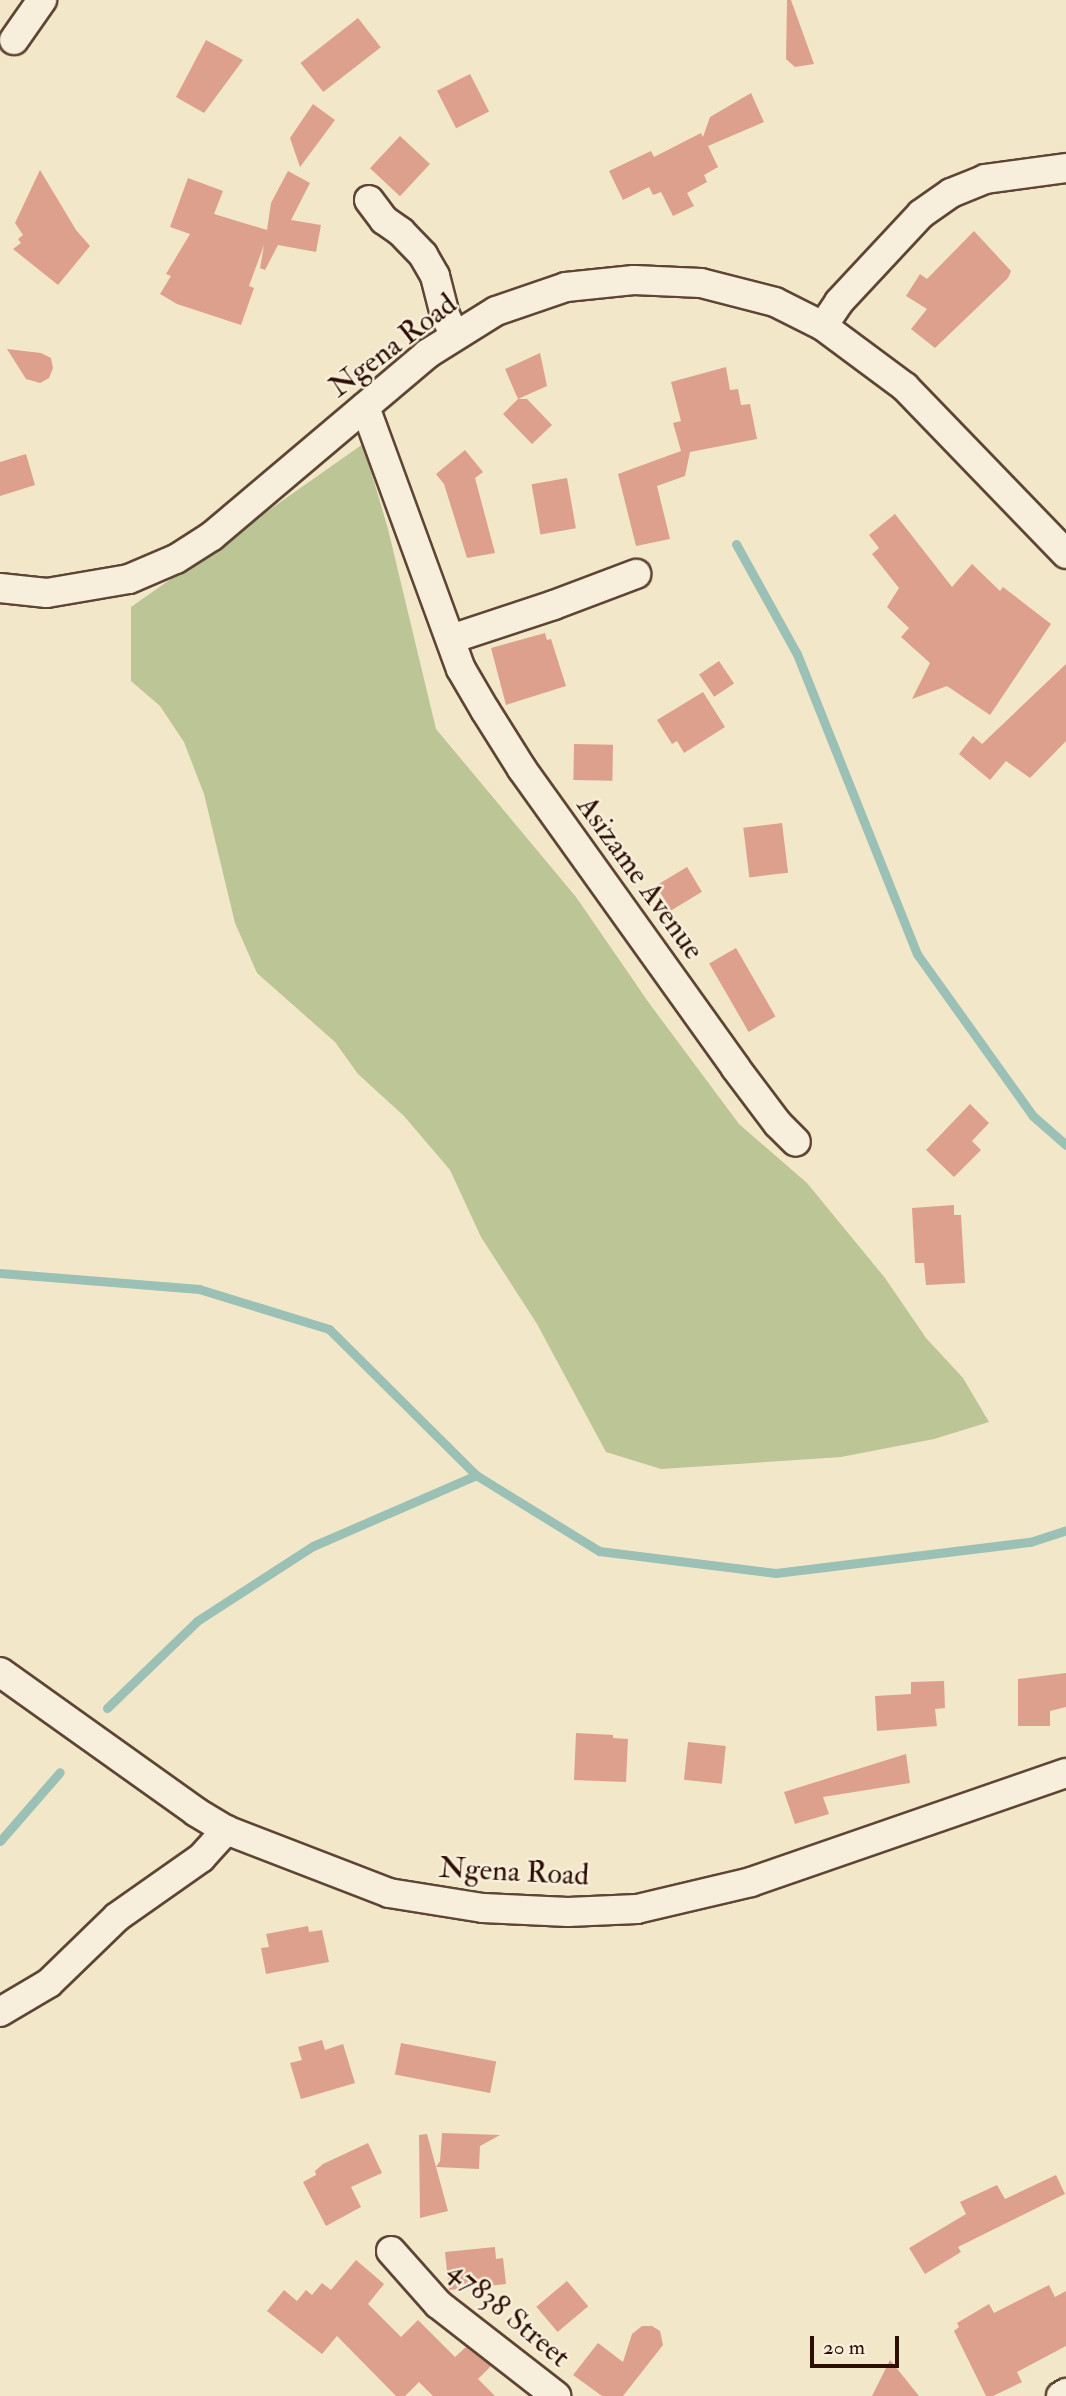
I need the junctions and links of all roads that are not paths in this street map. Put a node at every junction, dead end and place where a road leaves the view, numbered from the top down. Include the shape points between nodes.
1 (42, 0) edge
2 (14, 40) dead end
3 (1066, 168) edge
4 (369, 200) dead end
5 (823, 326) junction
6 (456, 337) junction
7 (365, 407) junction
8 (1066, 554) edge
9 (636, 573) dead end
10 (0, 588) edge
11 (451, 639) junction
12 (796, 1142) dead end
13 (0, 1672) edge
14 (1066, 1773) edge
15 (226, 1830) junction
16 (0, 2012) edge
17 (391, 2251) dead end
18 (1066, 2393) edge
19 (556, 2396) edge
20 (1061, 2396) edge

1 - 2 street
3 - 5 street via 985,179 951,192 921,214 839,302
4 - 6 street via 423,255
5 - 6 street, Ngena Road via 775,302 701,283 634,280 566,287 496,311
5 - 8 street, Ngena Road via 905,387
6 - 7 street, Ngena Road via 427,354
7 - 10 street, Ngena Road via 212,536 176,559 129,579 47,593
7 - 11 street, Asizame Avenue
9 - 11 street via 554,606
11 - 12 street, Asizame Avenue via 461,669 522,769 735,1067
13 - 15 street, Ngena Road
14 - 15 street, Ngena Road via 751,1882 637,1909 556,1912 407,1899
15 - 16 street via 201,1858 117,1917 49,1983
17 - 19 street, 47838 Street via 438,2304
18 - 20 street

